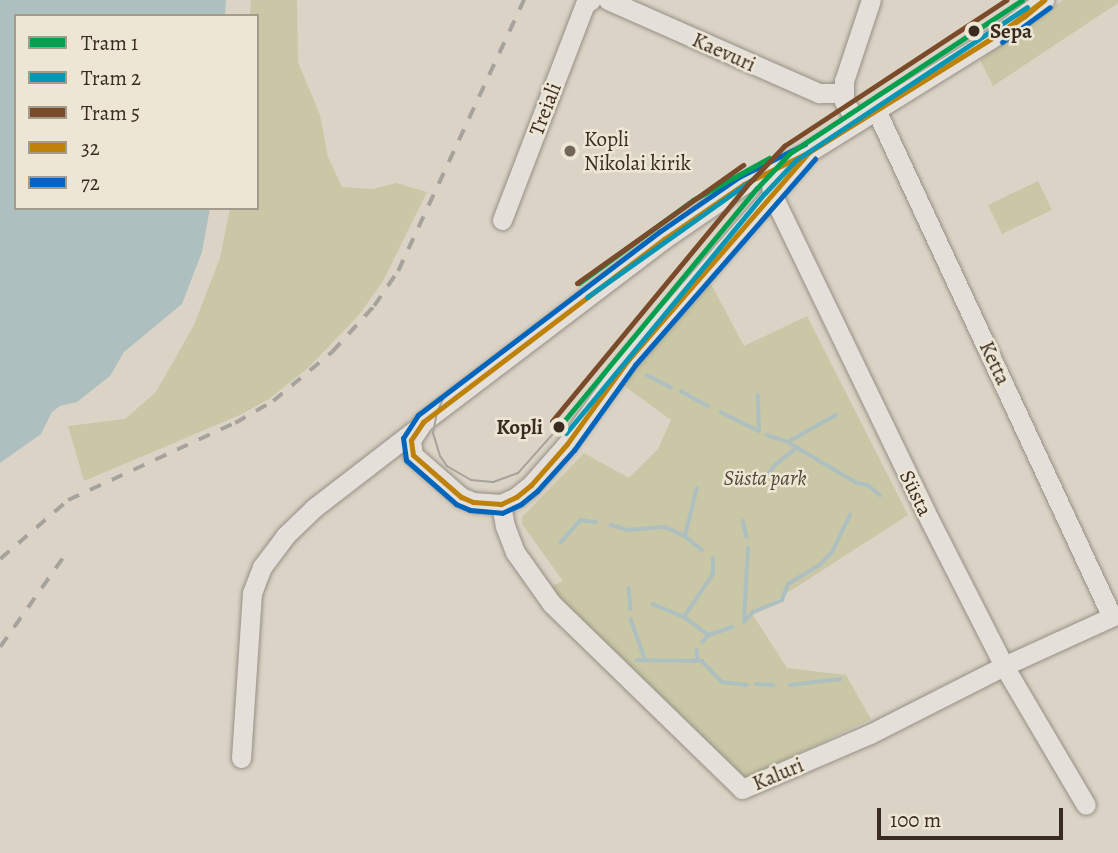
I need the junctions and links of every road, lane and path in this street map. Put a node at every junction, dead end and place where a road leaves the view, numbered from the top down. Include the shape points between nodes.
1 (591, 0) edge
2 (608, 0) edge
3 (871, 0) edge
4 (1044, 0) edge
5 (843, 93) junction
6 (876, 110) junction
7 (857, 122) junction
8 (809, 152) junction
9 (764, 174) junction
10 (772, 194) junction
11 (502, 220) dead end
12 (415, 430) junction
13 (421, 465) junction
14 (352, 478) junction
15 (501, 504) junction
16 (1115, 616) edge
17 (1004, 666) junction
18 (242, 758) dead end
19 (1086, 805) dead end

1 - 11 street, Treiali via 585,4
2 - 5 street, Kaevuri via 810,89
3 - 5 street
4 - 6 street via 997,35
5 - 7 street
6 - 7 street
6 - 16 street, Ketta
7 - 8 street
8 - 9 street
8 - 10 street
9 - 10 street, Süsta via 771,179
9 - 12 street via 664,239
10 - 15 street via 628,360 567,444 531,485
10 - 17 street, Süsta
12 - 13 street via 411,447
12 - 14 street
13 - 14 street via 406,458 389,459
13 - 15 street via 461,497
14 - 18 street via 285,536 258,576 252,593
15 - 17 street, Kaluri via 515,552 552,604 742,789 870,734
16 - 17 street, Kaluri
17 - 19 street, Süsta

